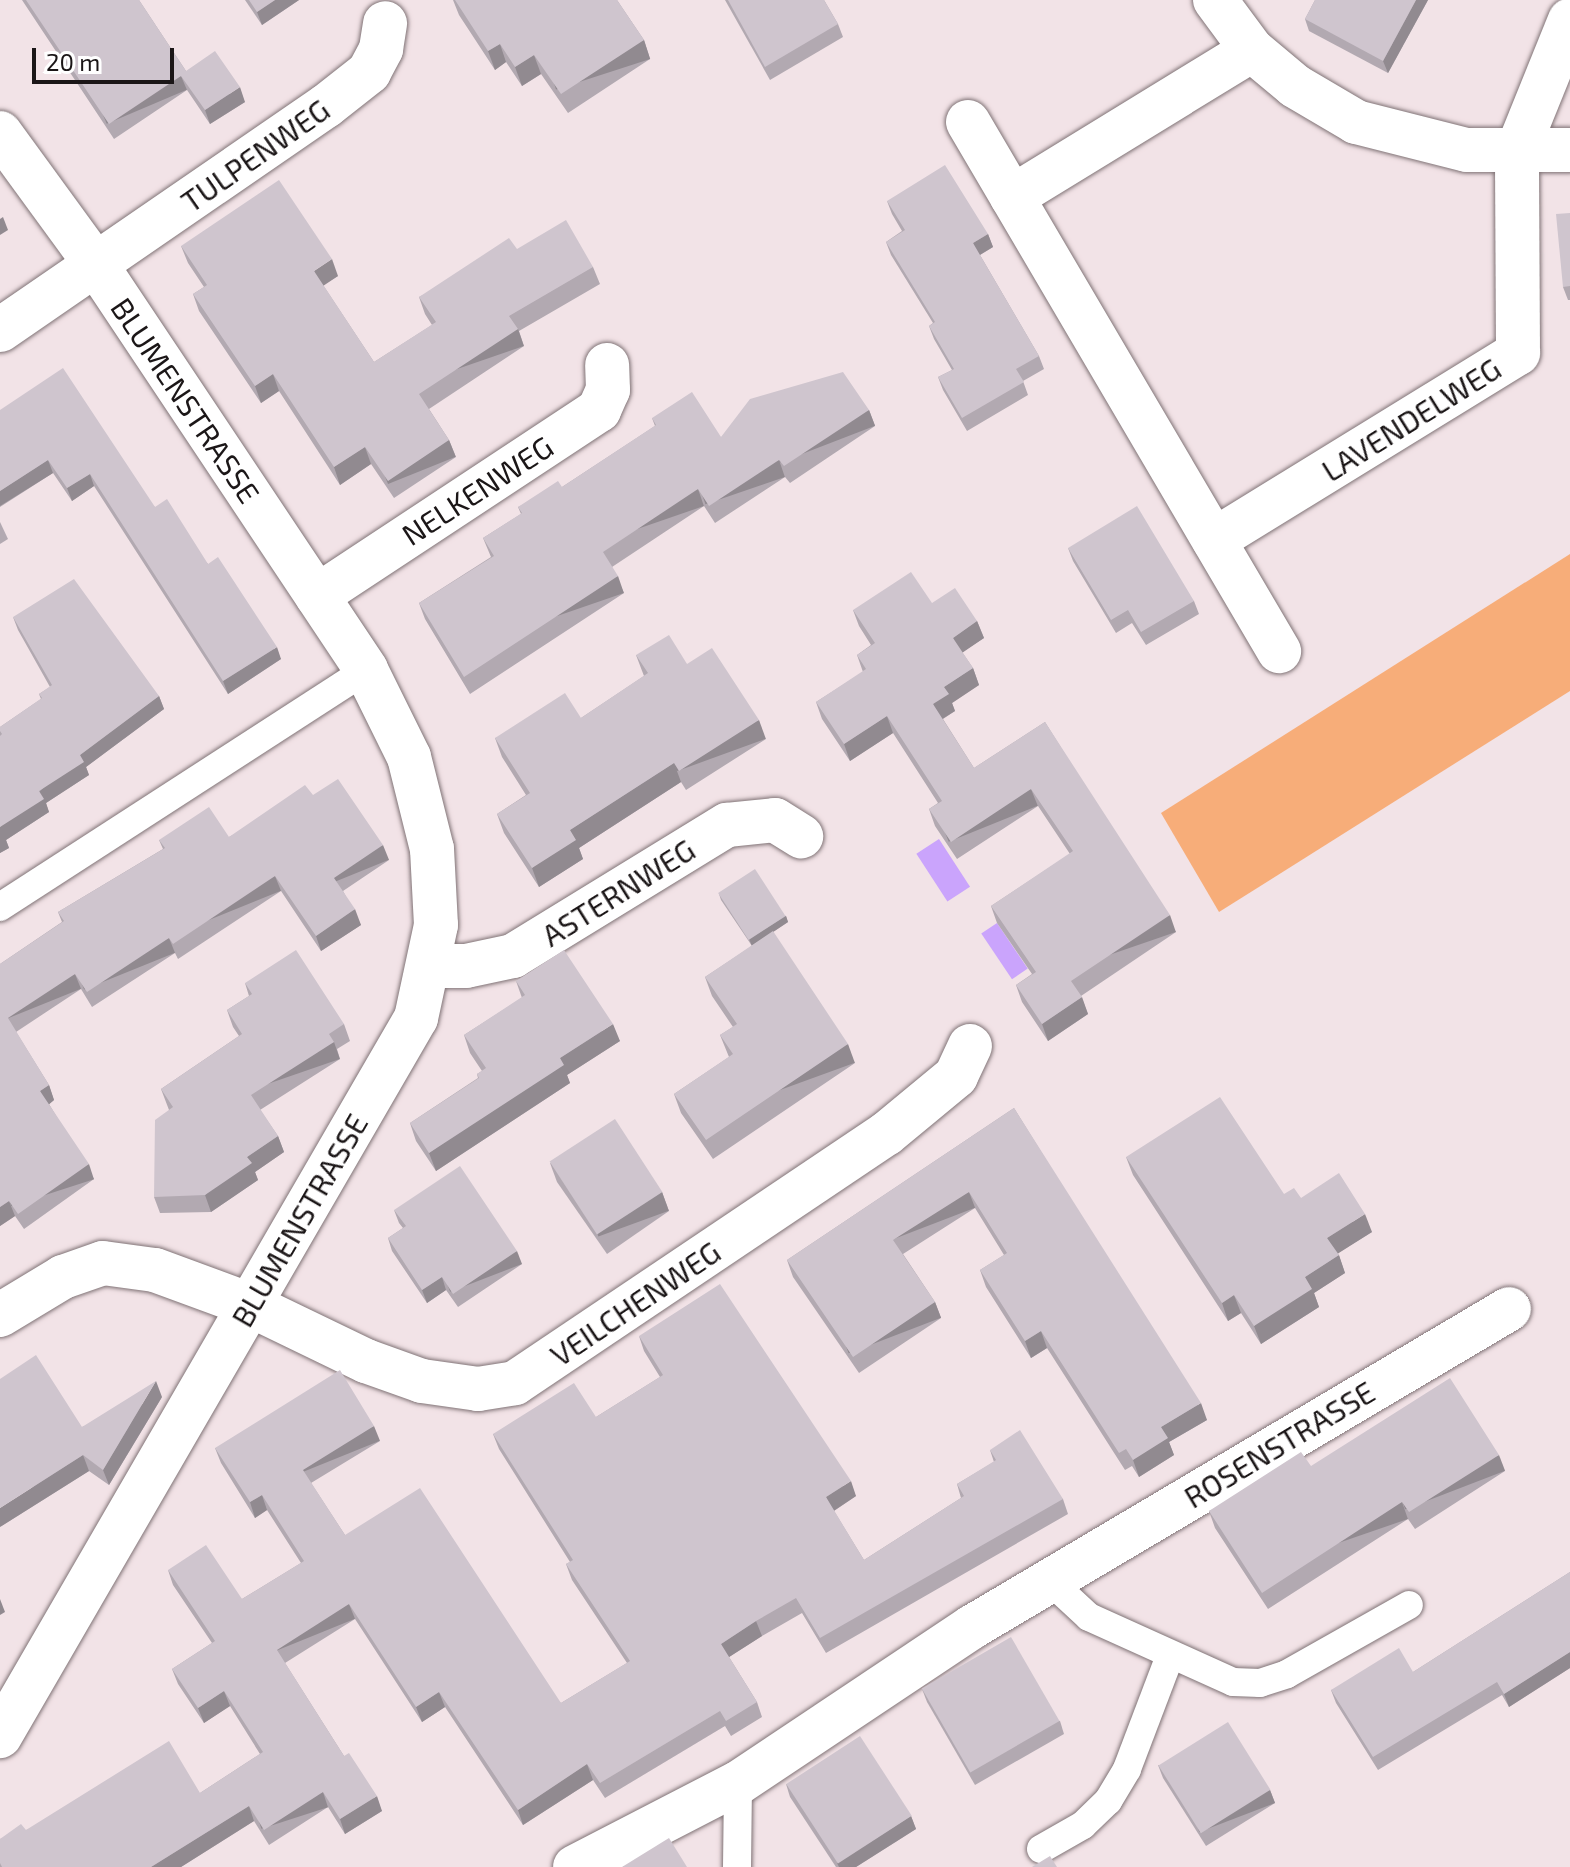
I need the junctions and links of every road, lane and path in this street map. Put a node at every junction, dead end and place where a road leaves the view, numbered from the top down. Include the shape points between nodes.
1 (1215, 0) edge
2 (1570, 20) edge
3 (385, 23) dead end
4 (1252, 50) junction
5 (968, 122) dead end
6 (0, 133) edge
7 (1570, 150) edge
8 (1517, 151) junction
9 (1012, 197) junction
10 (97, 266) junction
11 (0, 330) edge
12 (607, 365) dead end
13 (1214, 540) junction
14 (317, 596) junction
15 (1279, 651) dead end
16 (366, 670) junction
17 (801, 836) dead end
18 (0, 907) edge
19 (431, 966) junction
20 (970, 1046) dead end
21 (250, 1305) junction
22 (1509, 1309) dead end
23 (0, 1315) edge
24 (1049, 1580) junction
25 (1409, 1605) dead end
26 (1170, 1656) junction
27 (0, 1736) edge
28 (738, 1783) junction
29 (1041, 1849) dead end
30 (575, 1867) edge
31 (737, 1867) edge

1 - 4 street
2 - 8 street
3 - 10 street, TULPENWEG via 381,49 369,72
4 - 8 street via 1295,86 1356,122 1467,150
4 - 9 street
5 - 9 street
6 - 10 street, BLUMENSTRASSE
7 - 8 street
8 - 13 street, LAVENDELWEG via 1518,353
9 - 13 street
10 - 11 street, TULPENWEG
10 - 14 street, BLUMENSTRASSE
12 - 14 street, NELKENWEG via 608,390 599,410
13 - 15 street
14 - 16 street, BLUMENSTRASSE
16 - 18 lane
16 - 19 street, BLUMENSTRASSE via 409,757 432,849 436,925
17 - 19 street, ASTERNWEG via 775,820 727,825 513,956 466,966
19 - 21 street, BLUMENSTRASSE via 416,1018
20 - 21 street, VEILCHENWEG via 956,1076 886,1134 515,1383 478,1389 422,1381 366,1361
21 - 23 street, VEILCHENWEG via 155,1270 103,1263 63,1277
21 - 27 street, BLUMENSTRASSE
22 - 24 street, ROSENSTRASSE
24 - 26 lane via 1089,1617
24 - 28 street, ROSENSTRASSE
25 - 26 lane via 1260,1683 1233,1682
26 - 29 lane via 1127,1769 1108,1801 1083,1825
28 - 30 street, ROSENSTRASSE
28 - 31 lane

